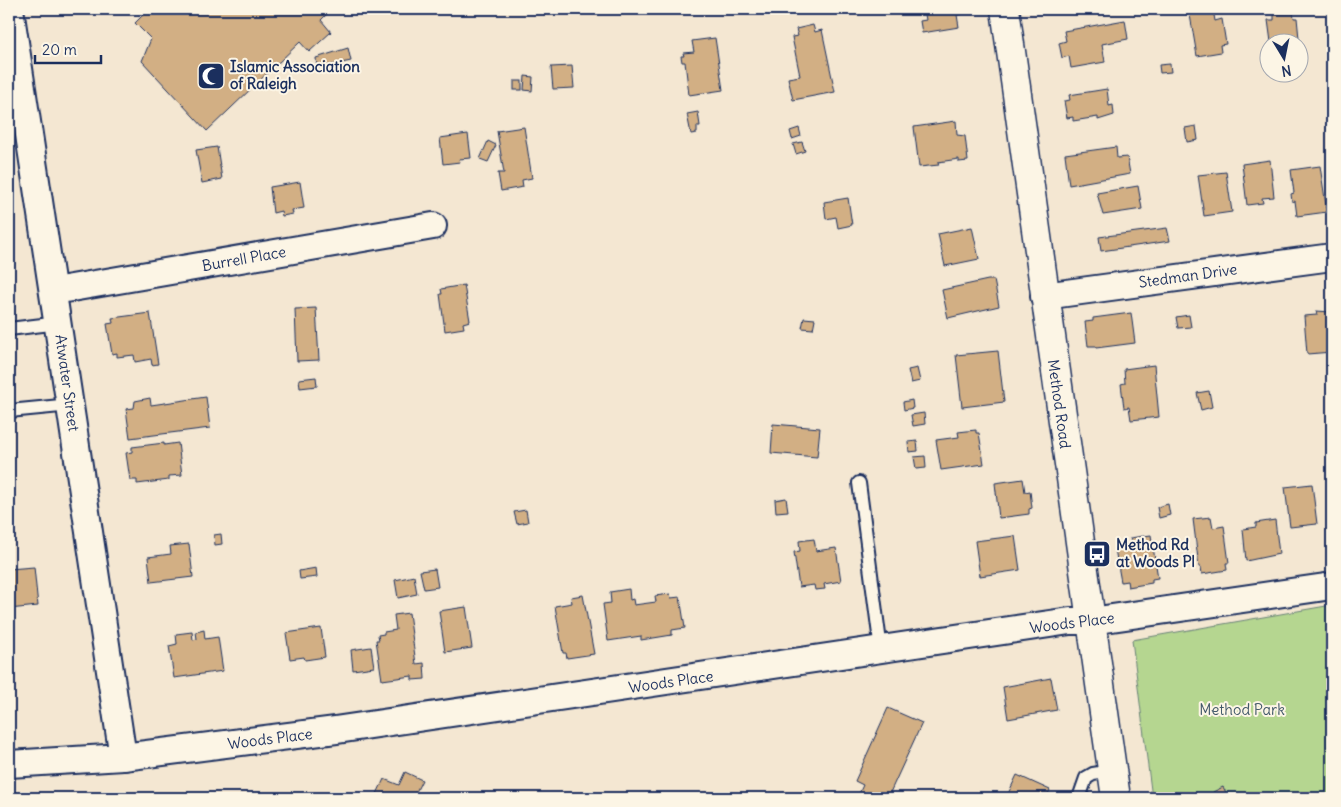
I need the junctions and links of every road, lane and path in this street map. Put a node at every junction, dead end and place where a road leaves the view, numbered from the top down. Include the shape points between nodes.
1 (10, 9) edge
2 (1005, 9) edge
3 (20, 158) edge
4 (433, 226) dead end
5 (1332, 257) edge
6 (54, 291) junction
7 (1044, 296) junction
8 (59, 323) junction
9 (9, 329) edge
10 (71, 405) junction
11 (9, 411) edge
12 (859, 483) dead end
13 (1332, 586) edge
14 (1091, 622) junction
15 (880, 650) junction
16 (122, 757) junction
17 (9, 764) edge
18 (1112, 771) junction
19 (1079, 798) edge
20 (1116, 798) edge

1 - 3 street, Atwater Street
2 - 7 street, Method Road
3 - 6 street, Atwater Street
4 - 6 street, Burrell Place
5 - 7 street, Stedman Drive
6 - 8 street, Atwater Street
7 - 14 street, Method Road
8 - 9 lane
8 - 10 street, Atwater Street
10 - 11 lane
10 - 16 street, Atwater Street
12 - 15 lane
13 - 14 street, Woods Place
14 - 15 street, Woods Place via 1070,621
14 - 18 street, Method Road
15 - 16 street, Woods Place via 336,730
16 - 17 street, Woods Place
18 - 19 lane via 1086,778
18 - 20 street, Method Road

